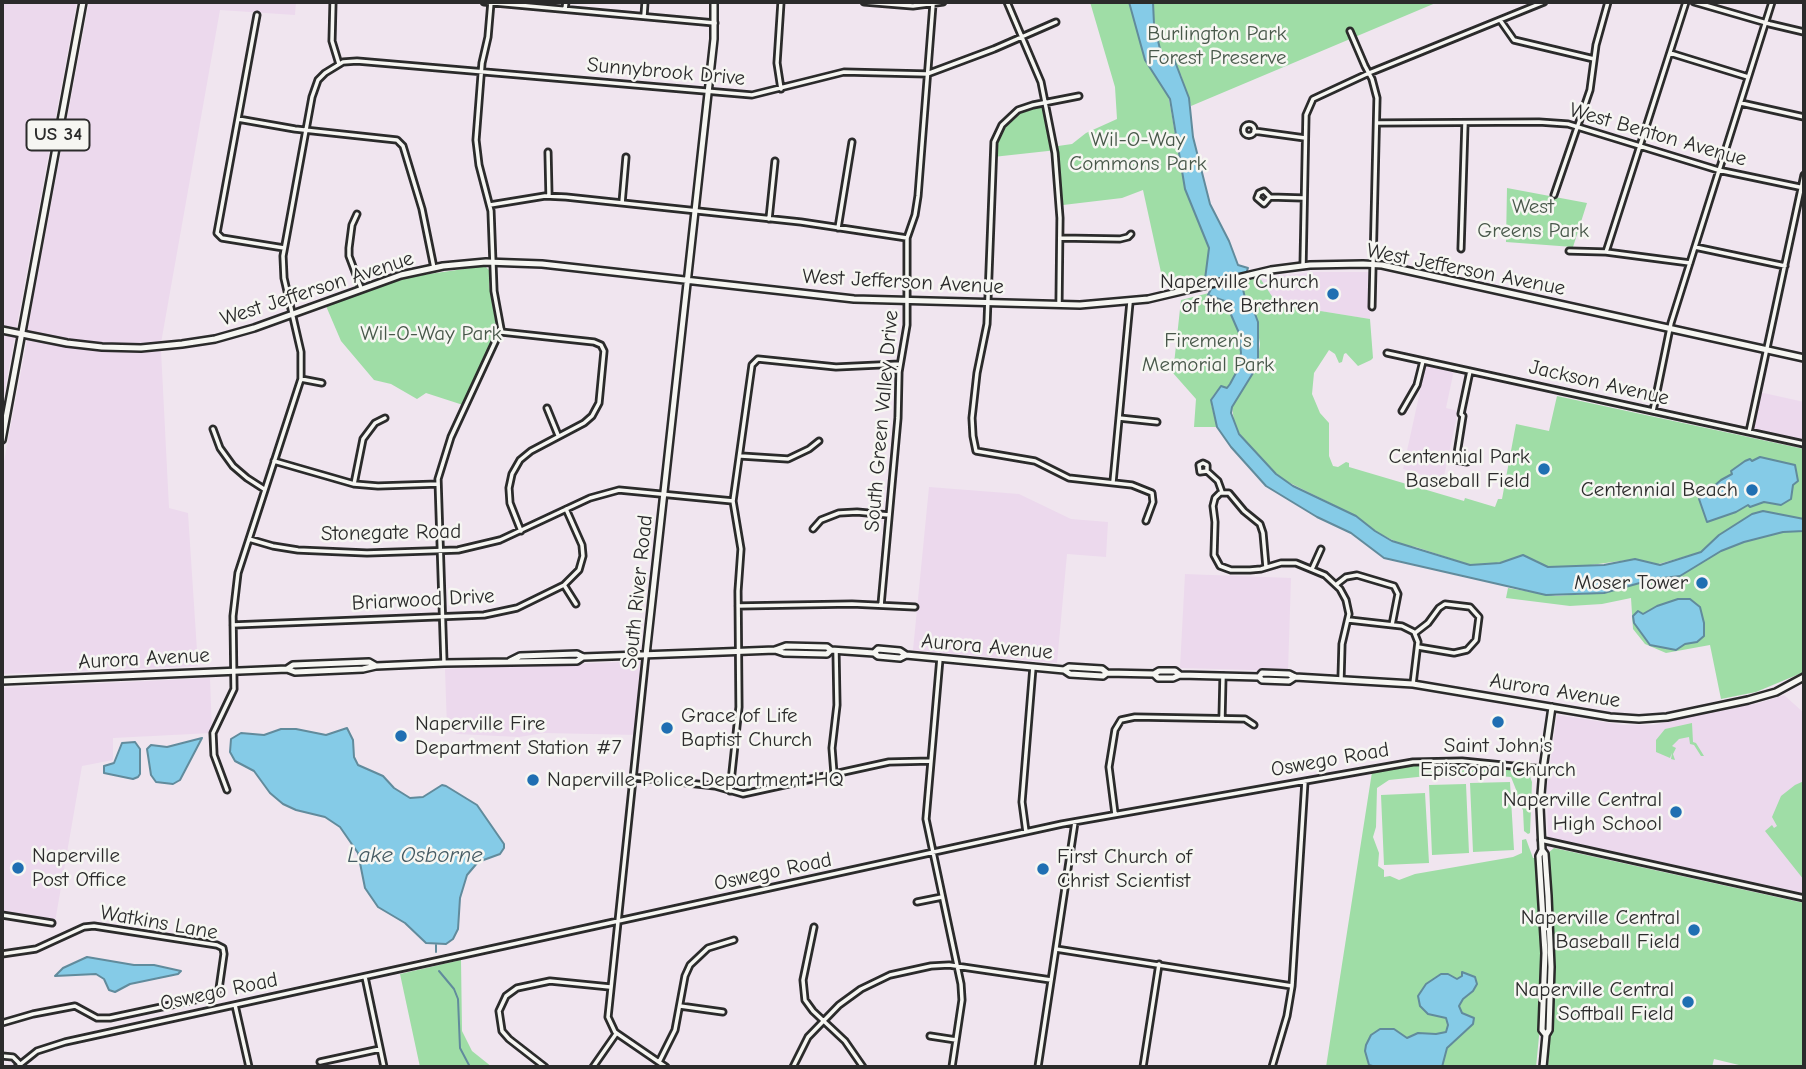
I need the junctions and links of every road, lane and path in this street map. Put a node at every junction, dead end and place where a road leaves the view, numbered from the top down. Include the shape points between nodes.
1 (83, 2) edge
2 (333, 2) edge
3 (484, 2) edge
4 (491, 2) edge
5 (566, 2) edge
6 (645, 2) edge
7 (714, 2) edge
8 (781, 2) edge
9 (864, 2) edge
10 (943, 2) edge
11 (1007, 2) edge
12 (1544, 2) edge
13 (1608, 2) edge
14 (1686, 2) edge
15 (1694, 2) edge
16 (1772, 2) edge
17 (933, 4) junction
18 (565, 9) junction
19 (257, 15) dead end
20 (644, 16) junction
21 (1500, 20) junction
22 (1056, 22) dead end
23 (715, 23) junction
24 (1766, 23) junction
25 (1350, 32) dead end
26 (1804, 32) edge
27 (1022, 37) junction
28 (1669, 53) junction
29 (1594, 59) junction
30 (339, 64) junction
31 (481, 72) junction
32 (1369, 73) junction
33 (928, 74) junction
34 (1748, 77) junction
35 (781, 89) junction
36 (708, 93) junction
37 (1079, 96) dead end
38 (1045, 102) junction
39 (1740, 103) junction
40 (1804, 117) edge
41 (238, 119) junction
42 (1377, 123) junction
43 (1465, 123) junction
44 (1577, 127) junction
45 (306, 130) junction
46 (1254, 131) dead end
47 (1305, 138) junction
48 (852, 142) dead end
49 (1640, 146) junction
50 (548, 152) dead end
51 (626, 157) dead end
52 (775, 161) dead end
53 (1718, 170) junction
54 (1804, 175) edge
55 (1803, 188) edge
56 (1554, 195) dead end
57 (549, 196) junction
58 (1270, 197) dead end
59 (1303, 198) junction
60 (622, 203) junction
61 (490, 205) junction
62 (695, 210) junction
63 (356, 214) dead end
64 (769, 219) junction
65 (838, 228) junction
66 (1131, 234) dead end
67 (907, 238) junction
68 (1060, 238) junction
69 (1695, 247) junction
70 (285, 248) junction
71 (1461, 248) dead end
72 (1569, 251) dead end
73 (1606, 252) junction
74 (492, 262) junction
75 (1373, 264) junction
76 (1690, 264) junction
77 (1303, 266) junction
78 (1785, 266) junction
79 (434, 268) junction
80 (688, 281) junction
81 (361, 288) junction
82 (908, 301) junction
83 (1130, 302) junction
84 (988, 303) junction
85 (1059, 304) junction
86 (1372, 307) dead end
87 (292, 314) junction
88 (1670, 329) junction
89 (2, 330) edge
90 (501, 331) junction
91 (22, 335) junction
92 (1767, 350) junction
93 (1387, 353) dead end
94 (1804, 358) edge
95 (1423, 360) junction
96 (900, 364) junction
97 (1470, 371) junction
98 (301, 379) junction
99 (322, 383) dead end
100 (547, 408) dead end
101 (1402, 411) dead end
102 (1653, 411) junction
103 (385, 418) dead end
104 (1119, 418) junction
105 (1157, 422) dead end
106 (213, 429) dead end
107 (1749, 432) junction
108 (559, 436) junction
109 (2, 440) edge
110 (818, 441) dead end
111 (1804, 444) edge
112 (741, 456) junction
113 (274, 461) junction
114 (1467, 462) dead end
115 (1207, 471) dead end
116 (1113, 482) junction
117 (354, 484) junction
118 (438, 484) junction
119 (265, 489) junction
120 (1222, 492) junction
121 (665, 493) junction
122 (733, 501) junction
123 (566, 509) junction
124 (889, 516) junction
125 (1146, 520) dead end
126 (813, 529) dead end
127 (521, 531) junction
128 (249, 539) junction
129 (1321, 549) dead end
130 (440, 551) junction
131 (1266, 567) junction
132 (1312, 569) junction
133 (1336, 584) junction
134 (564, 586) junction
135 (576, 604) dead end
136 (881, 605) junction
137 (738, 606) junction
138 (915, 607) dead end
139 (442, 617) junction
140 (1349, 620) junction
141 (233, 625) junction
142 (1391, 625) junction
143 (1415, 633) junction
144 (1418, 648) junction
145 (833, 650) junction
146 (738, 651) junction
147 (646, 655) junction
148 (940, 659) junction
149 (444, 663) junction
150 (1033, 667) junction
151 (235, 671) junction
152 (1223, 676) junction
153 (1804, 677) edge
154 (1341, 679) junction
155 (2, 681) edge
156 (1413, 684) junction
157 (1552, 707) junction
158 (1222, 718) junction
159 (1254, 725) dead end
160 (931, 761) junction
161 (1543, 769) junction
162 (834, 774) junction
163 (633, 777) junction
164 (1305, 780) junction
165 (227, 790) dead end
166 (730, 791) junction
167 (1115, 814) junction
168 (1075, 822) junction
169 (1026, 832) junction
170 (1541, 840) junction
171 (932, 853) junction
172 (942, 897) junction
173 (1804, 898) edge
174 (917, 902) dead end
175 (2, 915) edge
176 (617, 922) junction
177 (52, 923) dead end
178 (814, 927) dead end
179 (734, 940) dead end
180 (1056, 949) junction
181 (2, 954) edge
182 (1159, 964) junction
183 (957, 965) junction
184 (365, 977) junction
185 (1051, 980) junction
186 (1292, 986) junction
187 (610, 987) junction
188 (235, 1005) junction
189 (680, 1006) junction
190 (723, 1012) dead end
191 (823, 1020) junction
192 (2, 1023) edge
193 (616, 1034) junction
194 (930, 1036) dead end
195 (956, 1040) junction
196 (380, 1049) junction
197 (2, 1056) edge
198 (320, 1062) dead end
199 (658, 1062) junction
200 (19, 1066) edge
201 (249, 1067) edge
202 (384, 1067) edge
203 (545, 1067) edge
204 (593, 1067) edge
205 (666, 1067) edge
206 (793, 1067) edge
207 (863, 1067) edge
208 (952, 1067) edge
209 (1038, 1067) edge
210 (1143, 1067) edge
211 (1272, 1067) edge
212 (1543, 1067) edge

1 - 91 street, US 34
2 - 30 street via 332,41
3 - 4 street
4 - 18 street
4 - 31 street
5 - 18 street
6 - 20 street
7 - 23 street, South River Road
8 - 35 street via 777,63
9 - 17 street
10 - 17 street
11 - 27 street
12 - 21 street
13 - 29 street
14 - 28 street
15 - 24 street
16 - 24 street
17 - 33 street, South Green Valley Drive
18 - 20 street
19 - 41 street
20 - 23 street
21 - 29 street via 1514,40
21 - 32 street
22 - 27 street, Sunnybrook Drive
23 - 36 street, South River Road
24 - 26 street
24 - 34 street
25 - 32 street
27 - 33 street, Sunnybrook Drive
27 - 38 street
28 - 34 street
28 - 49 street
29 - 44 street
30 - 31 street, Sunnybrook Drive via 357,61
30 - 45 street via 314,88
31 - 36 street, Sunnybrook Drive
31 - 61 street via 476,151
32 - 42 street via 1376,89
32 - 47 street via 1313,100 1306,112
33 - 35 street, Sunnybrook Drive via 844,72
33 - 67 street, South Green Valley Drive via 918,197
34 - 39 street
35 - 36 street, Sunnybrook Drive via 752,96
36 - 62 street, South River Road
37 - 38 street
38 - 68 street via 1057,170
38 - 84 street via 1014,113 994,142
39 - 40 street
39 - 53 street
41 - 45 street
41 - 70 street via 217,233 222,238
42 - 43 street, West Benton Avenue
42 - 75 street
43 - 44 street, West Benton Avenue via 1539,122
43 - 71 street
44 - 49 street, West Benton Avenue
44 - 56 street
45 - 70 street
45 - 79 street via 400,142 422,209
46 - 47 street
47 - 59 street
48 - 65 street
49 - 53 street, West Benton Avenue
49 - 73 street
50 - 57 street
51 - 60 street
52 - 64 street
53 - 55 street, West Benton Avenue
53 - 69 street
54 - 55 street
55 - 78 street
57 - 60 street
57 - 61 street
58 - 59 street
59 - 77 street
60 - 62 street
61 - 74 street
62 - 64 street
62 - 80 street, South River Road
63 - 81 street via 349,248
64 - 65 street
65 - 67 street
66 - 68 street via 1120,239
67 - 82 street, South Green Valley Drive
68 - 85 street
69 - 76 street
69 - 78 street
70 - 87 street via 284,278
72 - 73 street
73 - 76 street
74 - 79 street, West Jefferson Avenue
74 - 80 street, West Jefferson Avenue
74 - 90 street
75 - 77 street, West Jefferson Avenue
75 - 86 street
75 - 88 street, West Jefferson Avenue
76 - 88 street
77 - 83 street, West Jefferson Avenue
78 - 92 street
79 - 81 street, West Jefferson Avenue
80 - 82 street, West Jefferson Avenue
80 - 121 street, South River Road
81 - 87 street, West Jefferson Avenue
82 - 84 street, West Jefferson Avenue
82 - 96 street, South Green Valley Drive
83 - 85 street, West Jefferson Avenue
83 - 104 street
84 - 85 street, West Jefferson Avenue
84 - 116 street via 972,418 976,451 1035,461 1069,478
87 - 91 street, West Jefferson Avenue via 215,339 161,346 87,346
87 - 98 street via 301,352
88 - 92 street, West Jefferson Avenue
88 - 102 street
89 - 91 street, West Jefferson Avenue
90 - 108 street via 594,342 603,348 596,411 584,424
90 - 118 street via 448,443
91 - 109 street, US 34
92 - 94 street, West Jefferson Avenue
92 - 107 street
93 - 95 street, Jackson Avenue
95 - 97 street, Jackson Avenue
95 - 101 street via 1417,385
96 - 112 street via 836,367 754,361
96 - 124 street, South Green Valley Drive
97 - 102 street, Jackson Avenue
97 - 114 street via 1456,460
98 - 99 street
98 - 113 street
100 - 108 street
102 - 107 street, Jackson Avenue
103 - 117 street via 363,439
104 - 105 street
104 - 116 street
106 - 119 street via 231,464
107 - 111 street, Jackson Avenue
108 - 127 street via 531,450 512,474 509,495
110 - 112 street via 788,459
112 - 122 street
113 - 117 street
113 - 119 street
115 - 120 street
116 - 125 street via 1152,493
117 - 118 street
118 - 130 street
119 - 128 street
120 - 131 street via 1231,495 1260,524
120 - 131 street via 1213,501 1218,563 1242,570
121 - 122 street, Stonegate Road
121 - 123 street, Stonegate Road via 619,490
121 - 147 street, South River Road
122 - 137 street via 741,541
123 - 127 street, Stonegate Road
123 - 134 street via 582,542 583,556 579,570
124 - 126 street via 839,513
124 - 136 street, South Green Valley Drive
127 - 130 street, Stonegate Road via 481,546
128 - 130 street, Stonegate Road via 298,550
128 - 141 street via 236,580
129 - 132 street
130 - 139 street
131 - 132 street via 1291,562
132 - 133 street
133 - 140 street via 1346,600
133 - 142 street via 1354,575 1394,586 1398,594
134 - 135 street
134 - 139 street, Briarwood Drive via 501,612
136 - 137 street
136 - 138 street
137 - 146 street
139 - 141 street, Briarwood Drive
139 - 149 street
140 - 142 street
140 - 154 street via 1342,644
141 - 151 street
142 - 143 street
143 - 144 street
143 - 144 street via 1445,604 1470,607 1480,621 1476,640 1464,652
144 - 156 street
145 - 146 street, Aurora Avenue
145 - 148 street, Aurora Avenue via 874,653 878,649
145 - 162 street via 837,705
146 - 147 street, Aurora Avenue
146 - 166 street via 739,707
147 - 149 street, Aurora Avenue via 520,656
147 - 163 street, South River Road
148 - 150 street, Aurora Avenue
148 - 160 street
149 - 151 street, Aurora Avenue via 376,666 369,662
150 - 152 street, Aurora Avenue
150 - 169 street via 1022,802
151 - 155 street, Aurora Avenue
151 - 165 street via 233,694 216,722 212,739
152 - 154 street, Aurora Avenue
152 - 158 street
153 - 157 street, Aurora Avenue via 1756,698 1651,719
154 - 156 street, Aurora Avenue
156 - 157 street, Aurora Avenue
157 - 161 street
158 - 159 street via 1245,719
158 - 167 street via 1121,720 1109,761
160 - 162 street via 889,762
160 - 171 street via 926,819
161 - 164 street, Oswego Road via 1441,760
161 - 170 street
162 - 166 street via 753,792
163 - 166 street
163 - 176 street, South River Road
164 - 167 street, Oswego Road
164 - 186 street
167 - 168 street, Oswego Road
168 - 169 street, Oswego Road
168 - 180 street
169 - 171 street, Oswego Road
170 - 173 street
170 - 212 street
171 - 172 street
171 - 176 street, Oswego Road
172 - 174 street
172 - 183 street
175 - 177 street
176 - 184 street, Oswego Road
176 - 187 street, South River Road
178 - 191 street via 803,991 809,1007
179 - 189 street via 708,948 692,961
180 - 182 street
180 - 185 street
181 - 192 street, Watkins Lane via 36,949 94,926 217,945 224,954 219,989 213,996 110,1018 97,1018 75,1006
182 - 186 street
182 - 210 street
183 - 185 street
183 - 191 street via 931,966 881,979 849,997
183 - 195 street via 962,994
184 - 188 street, Oswego Road
184 - 196 street
185 - 209 street
186 - 211 street
187 - 193 street, South River Road via 609,1021
187 - 203 street via 550,981 517,988 506,996 499,1011 502,1031
188 - 200 street, Oswego Road via 52,1045
188 - 201 street
189 - 190 street
189 - 199 street via 673,1035
191 - 206 street
191 - 207 street
193 - 199 street
193 - 204 street
194 - 195 street
195 - 208 street
196 - 198 street
196 - 202 street
197 - 200 street via 13,1058
199 - 205 street

